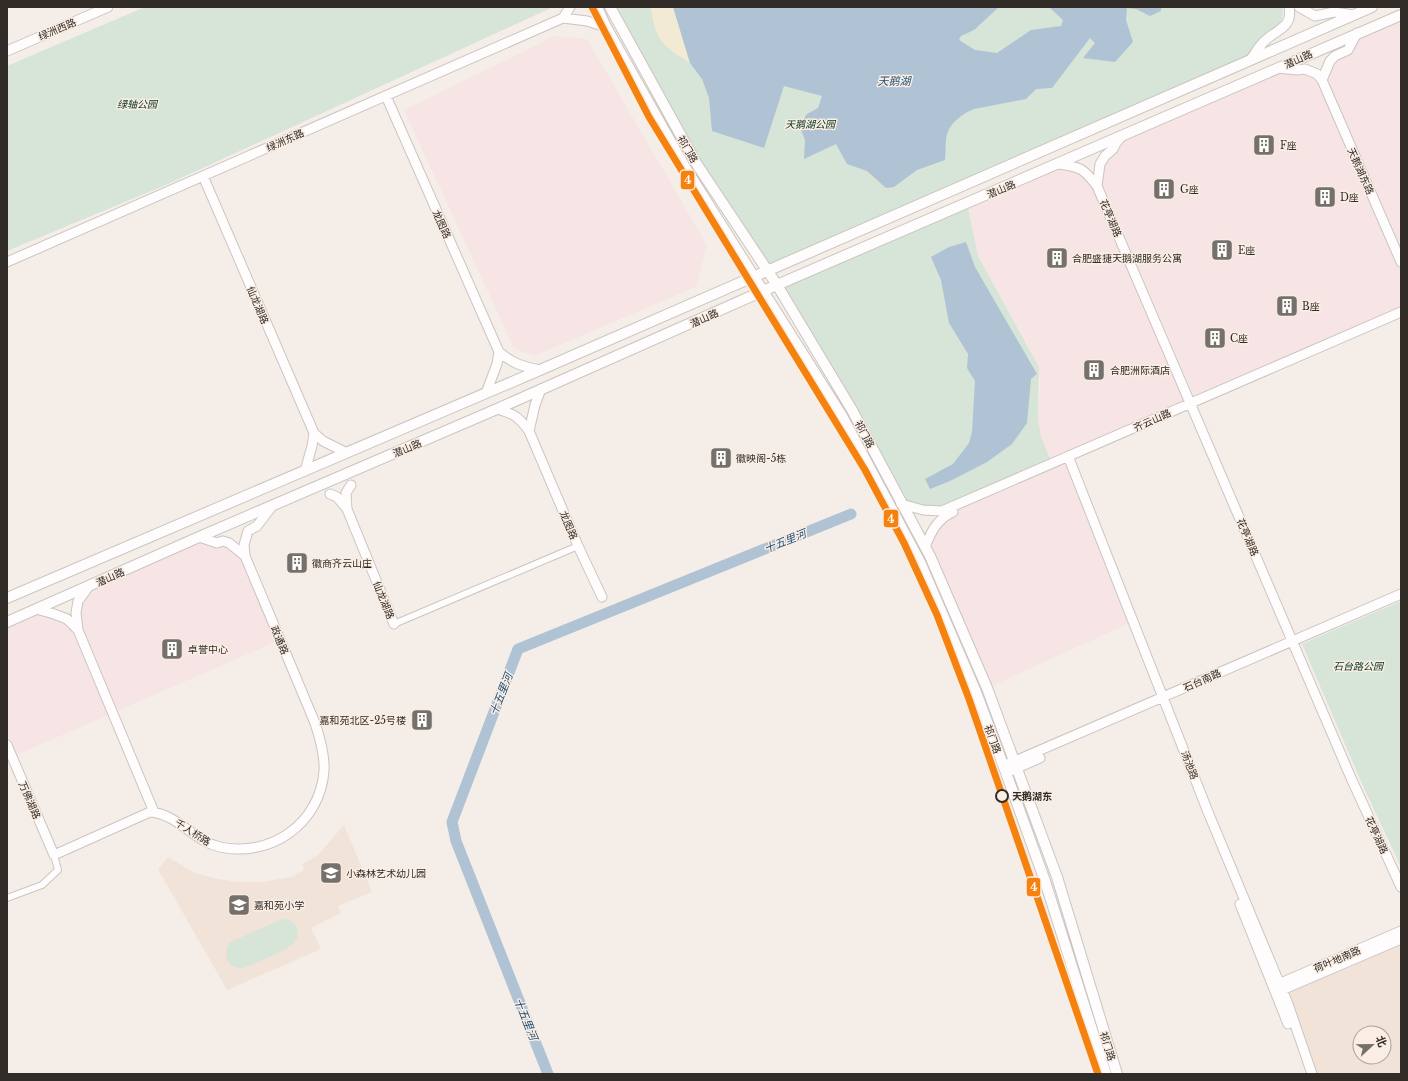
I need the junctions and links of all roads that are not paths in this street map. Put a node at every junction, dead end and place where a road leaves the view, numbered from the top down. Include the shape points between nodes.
1 (108, 7) edge
2 (570, 7) edge
3 (597, 7) edge
4 (610, 7) edge
5 (1289, 7) edge
6 (1299, 7) edge
7 (1372, 7) edge
8 (1354, 15) junction
9 (1401, 15) edge
10 (563, 18) junction
11 (606, 27) junction
12 (1357, 33) junction
13 (7, 50) edge
14 (1251, 59) junction
15 (1278, 68) junction
16 (1322, 80) junction
17 (386, 96) junction
18 (1122, 136) junction
19 (1058, 164) junction
20 (203, 176) junction
21 (1097, 186) junction
22 (7, 262) edge
23 (1401, 262) edge
24 (767, 271) junction
25 (754, 277) junction
26 (777, 286) junction
27 (763, 291) junction
28 (1401, 312) edge
29 (1401, 317) edge
30 (499, 352) junction
31 (540, 370) junction
32 (541, 389) junction
33 (486, 393) junction
34 (1191, 405) junction
35 (496, 409) junction
36 (529, 431) junction
37 (314, 434) junction
38 (345, 452) junction
39 (1067, 459) junction
40 (305, 471) junction
41 (351, 485) dead end
42 (330, 494) dead end
43 (902, 504) junction
44 (273, 505) junction
45 (347, 509) junction
46 (198, 537) junction
47 (578, 546) junction
48 (925, 547) junction
49 (245, 556) junction
50 (90, 585) junction
51 (1401, 594) edge
52 (8, 596) edge
53 (602, 597) dead end
54 (1401, 601) edge
55 (36, 609) junction
56 (7, 622) edge
57 (394, 624) joint
58 (78, 630) junction
59 (1294, 644) junction
60 (1162, 701) junction
61 (315, 724) joint
62 (7, 745) edge
63 (1016, 765) junction
64 (1005, 769) junction
65 (154, 812) junction
66 (54, 855) junction
67 (1401, 887) edge
68 (7, 898) edge
69 (1401, 931) edge
70 (1401, 939) edge
71 (1278, 989) junction
72 (1106, 1074) edge
73 (1117, 1074) edge
74 (1306, 1074) edge
75 (1312, 1074) edge

1 - 13 street, 绿洲西路
2 - 10 street
3 - 11 main road, 祁门路
4 - 24 main road, 祁门路 via 696,163
5 - 14 street via 1290,17 1286,25 1268,38
6 - 8 street via 1316,16 1334,12
7 - 8 main road, 潜山路
8 - 14 main road, 潜山路
9 - 12 main road, 潜山路
10 - 11 street
10 - 17 street, 绿洲东路
11 - 25 main road, 祁门路 via 686,169
12 - 15 main road, 潜山路
12 - 16 street via 1348,50 1330,61
14 - 24 main road, 潜山路
15 - 16 street via 1305,69 1317,74
15 - 18 main road, 潜山路
16 - 23 street, 天鹅湖东路
17 - 20 street, 绿洲东路
17 - 30 street, 龙图路
18 - 19 main road, 潜山路
18 - 21 street, 花亭湖路 via 1100,164
19 - 21 street, 花亭湖路 via 1076,166
19 - 26 main road, 潜山路
20 - 22 street, 绿洲东路
20 - 37 street, 仙龙湖路
21 - 34 street, 花亭湖路
24 - 25 main road, 潜山路
24 - 26 main road, 祁门路
25 - 27 main road, 祁门路
25 - 31 main road, 潜山路
26 - 27 main road, 潜山路
26 - 43 main road, 祁门路 via 852,410
27 - 32 main road, 潜山路
27 - 64 main road, 祁门路 via 842,416 920,562 976,692
28 - 34 street, 齐云山路
29 - 34 street
30 - 31 street via 519,365
30 - 33 street
31 - 33 main road, 潜山路
32 - 35 main road, 潜山路
32 - 36 street
33 - 38 main road, 潜山路
34 - 39 street, 齐云山路
34 - 59 street, 花亭湖路
35 - 36 street, 龙图路 via 513,414
35 - 44 main road, 潜山路
36 - 47 street, 龙图路
37 - 38 street
37 - 40 street
38 - 40 main road, 潜山路
39 - 43 street, 齐云山路 via 942,512
39 - 48 street via 948,514 935,525
39 - 60 street, 汤池路
40 - 52 main road, 潜山路
41 - 45 street via 346,493
42 - 45 street via 337,497
43 - 48 main road, 祁门路
44 - 46 main road, 潜山路
44 - 49 street via 257,526 248,530 244,545
45 - 57 street, 仙龙湖路
46 - 49 street via 217,543 223,540
46 - 50 main road, 潜山路
47 - 53 street, 龙图路
47 - 57 street
48 - 63 main road, 祁门路 via 987,688
49 - 61 street, 政通路
50 - 55 main road, 潜山路
50 - 58 street via 78,601
51 - 59 street, 石台南路
54 - 59 street, 石台南路
55 - 56 main road, 潜山路
55 - 58 street via 67,619
58 - 65 street
59 - 60 street, 石台南路
59 - 67 street, 花亭湖路
60 - 63 street, 石台南路
60 - 71 street, 汤池路
61 - 65 street, 千人桥路 via 320,738 324,770 322,785 317,800 308,814 287,836 260,847 232,849 204,841 165,814
62 - 66 street, 万佛湖路
63 - 64 street, 石台南路
63 - 73 main road, 祁门路 via 1057,877
64 - 72 main road, 祁门路 via 1045,881
65 - 66 street via 142,814
66 - 68 street via 58,870 42,885
69 - 71 street, 荷叶地南路
70 - 71 street, 荷叶地南路
71 - 74 street, 汤池路
71 - 75 street, 汤池路

